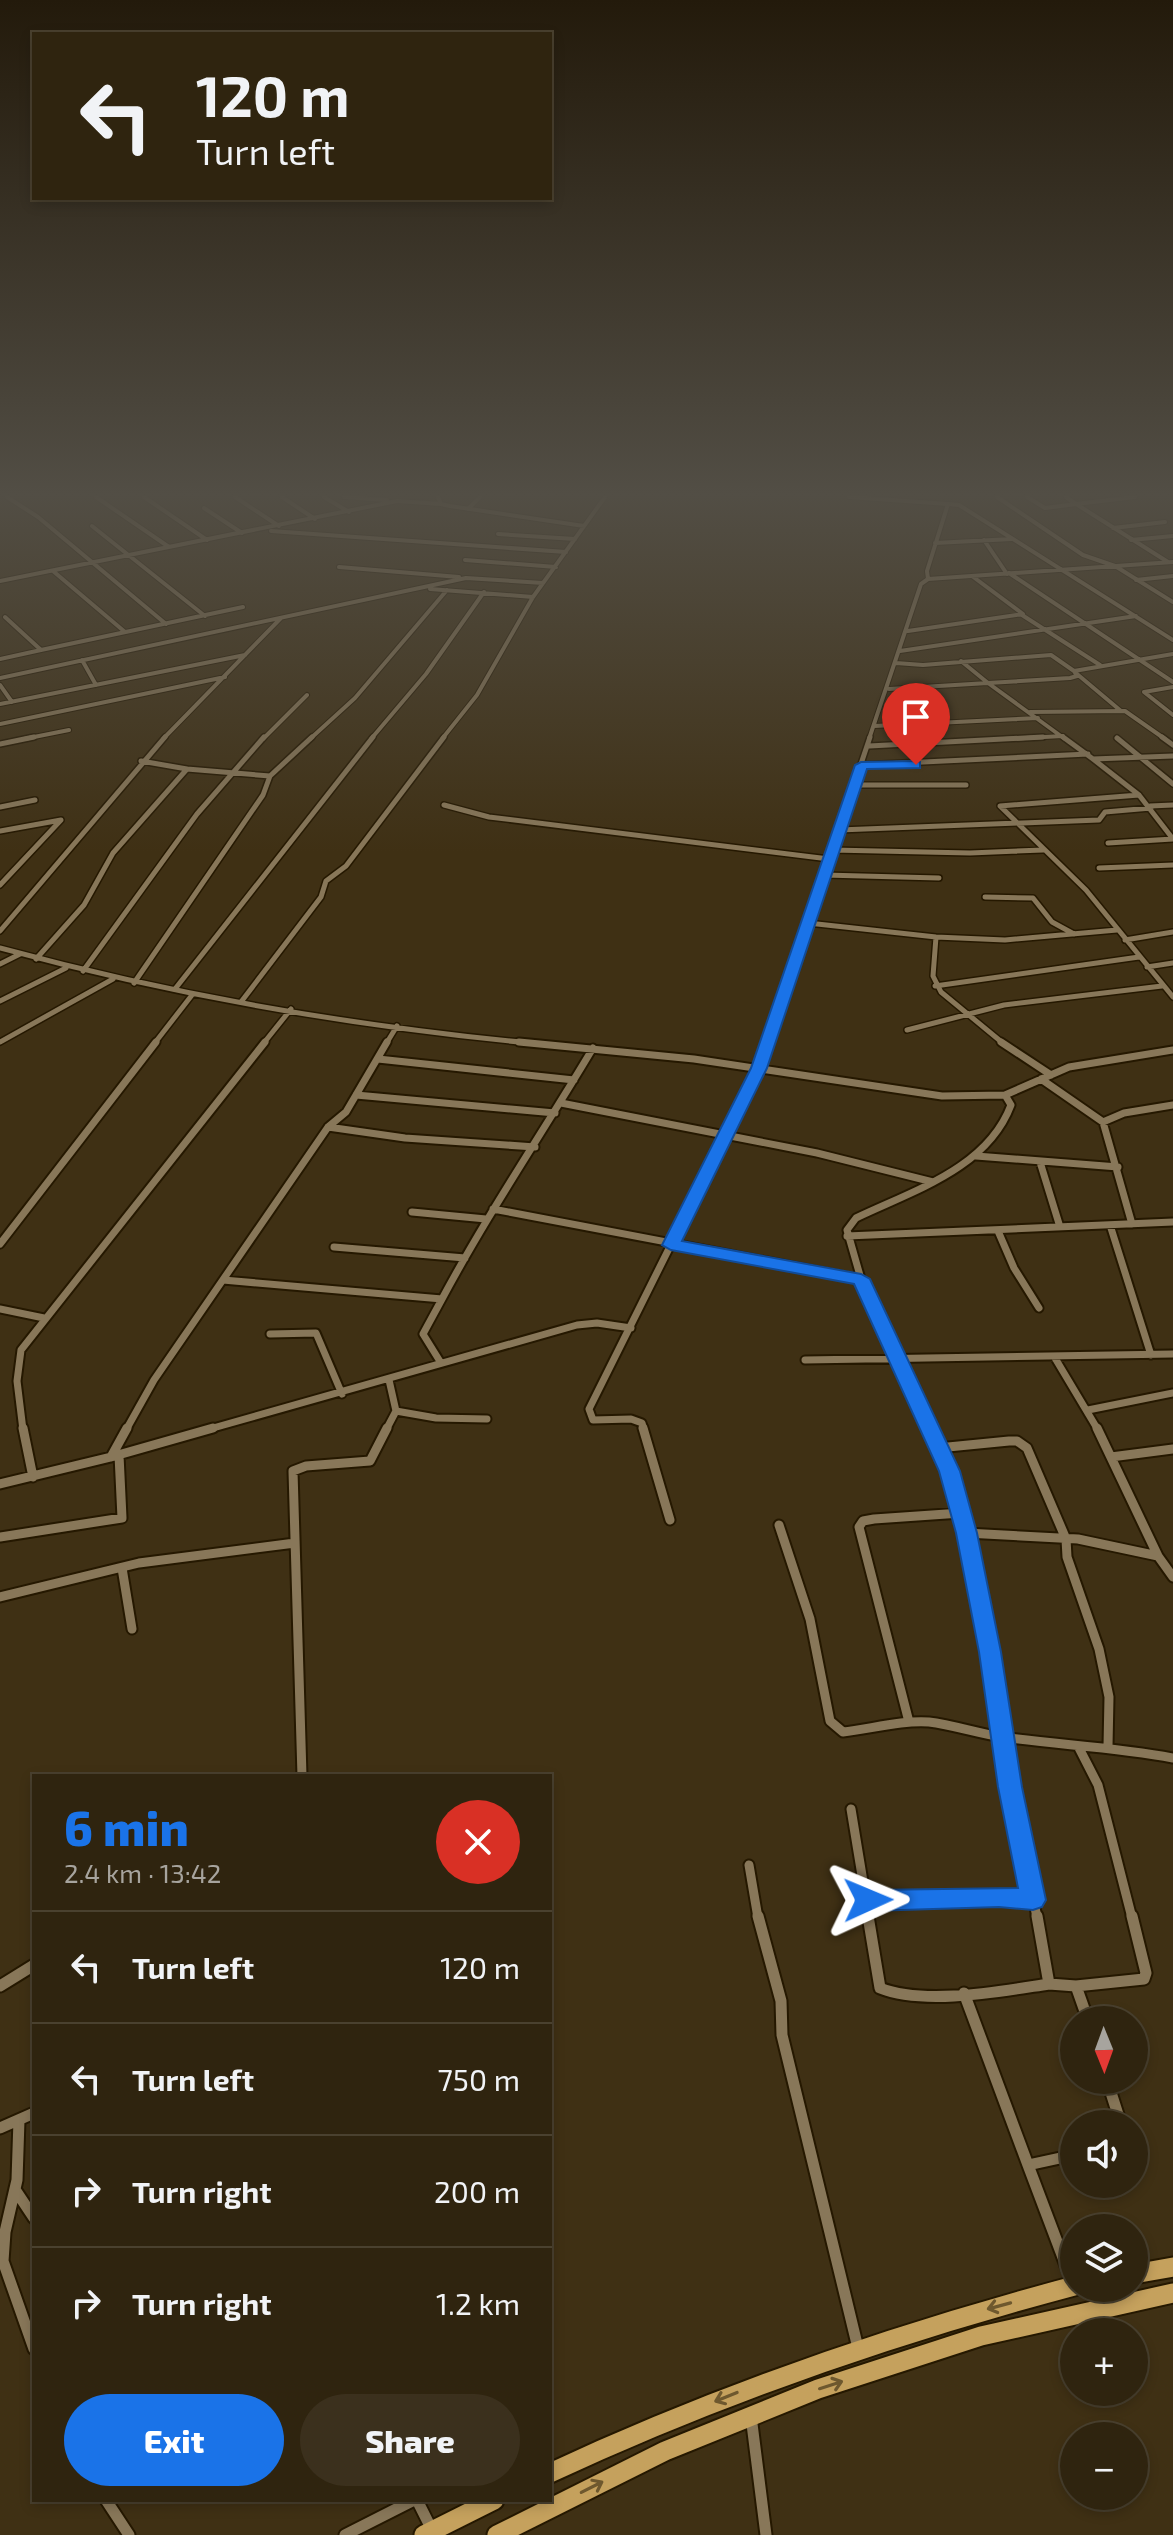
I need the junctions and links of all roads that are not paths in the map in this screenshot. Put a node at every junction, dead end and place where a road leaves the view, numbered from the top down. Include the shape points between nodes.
1 (105, 615) edge
2 (155, 615) edge
3 (208, 615) edge
4 (294, 615) edge
5 (425, 615) edge
6 (468, 615) edge
7 (523, 615) edge
8 (912, 615) edge
9 (1020, 615) edge
10 (1022, 615) edge
11 (1071, 615) edge
12 (2, 616) edge
13 (205, 616) joint
14 (1136, 616) joint
15 (281, 618) junction
16 (166, 624) junction
17 (1084, 624) junction
18 (1047, 629) junction
19 (908, 631) junction
20 (125, 632) junction
21 (1173, 640) edge
22 (41, 650) junction
23 (900, 651) junction
24 (1173, 654) edge
25 (247, 655) junction
26 (1, 658) edge
27 (1140, 659) junction
28 (82, 660) junction
29 (961, 661) junction
30 (896, 663) junction
31 (1100, 665) junction
32 (1075, 672) junction
33 (227, 676) junction
34 (0, 678) edge
35 (988, 683) junction
36 (1173, 684) edge
37 (0, 685) edge
38 (99, 685) junction
39 (889, 689) junction
40 (307, 695) dead end
41 (12, 702) junction
42 (0, 704) edge
43 (1121, 711) junction
44 (1030, 712) junction
45 (1173, 715) edge
46 (1038, 718) junction
47 (0, 724) edge
48 (874, 726) junction
49 (69, 730) dead end
50 (1063, 736) junction
51 (1117, 738) dead end
52 (0, 744) edge
53 (1173, 745) edge
54 (869, 746) junction
55 (1091, 756) junction
56 (1173, 756) edge
57 (1137, 757) junction
58 (141, 761) junction
59 (861, 765) junction
60 (187, 769) junction
61 (232, 774) junction
62 (270, 776) junction
63 (1173, 784) edge
64 (854, 785) junction
65 (966, 785) dead end
66 (1139, 795) junction
67 (35, 800) dead end
68 (444, 805) dead end
69 (1173, 805) edge
70 (0, 807) edge
71 (1150, 807) junction
72 (1017, 824) junction
73 (839, 830) junction
74 (0, 831) edge
75 (1173, 839) edge
76 (1108, 843) dead end
77 (832, 850) junction
78 (1043, 850) junction
79 (829, 859) junction
80 (1173, 865) edge
81 (1099, 868) dead end
82 (824, 875) junction
83 (939, 878) dead end
84 (0, 885) edge
85 (985, 897) dead end
86 (808, 923) junction
87 (1117, 930) junction
88 (0, 931) edge
89 (1173, 932) edge
90 (1076, 935) junction
91 (936, 937) junction
92 (1125, 940) junction
93 (0, 948) edge
94 (20, 954) junction
95 (1139, 957) junction
96 (36, 959) junction
97 (1173, 963) edge
98 (0, 964) edge
99 (1147, 967) junction
100 (66, 968) junction
101 (83, 971) junction
102 (113, 979) junction
103 (134, 983) junction
104 (935, 986) junction
105 (1162, 986) junction
106 (175, 989) junction
107 (192, 995) junction
108 (1173, 997) edge
109 (0, 1001) edge
110 (241, 1002) junction
111 (291, 1009) junction
112 (963, 1014) junction
113 (397, 1026) junction
114 (907, 1030) dead end
115 (0, 1042) edge
116 (593, 1048) junction
117 (1170, 1050) edge
118 (1173, 1058) edge
119 (378, 1059) junction
120 (759, 1068) junction
121 (1051, 1075) junction
122 (1041, 1079) junction
123 (574, 1080) junction
124 (356, 1095) junction
125 (1005, 1095) junction
126 (561, 1103) junction
127 (1173, 1105) edge
128 (555, 1113) junction
129 (1103, 1122) junction
130 (328, 1127) junction
131 (723, 1134) junction
132 (535, 1147) junction
133 (976, 1156) junction
134 (1040, 1162) junction
135 (1118, 1167) junction
136 (933, 1182) junction
137 (493, 1209) junction
138 (412, 1212) dead end
139 (486, 1219) junction
140 (1173, 1222) edge
141 (1132, 1224) junction
142 (1110, 1225) junction
143 (1060, 1227) junction
144 (998, 1231) junction
145 (847, 1236) junction
146 (0, 1244) edge
147 (671, 1245) junction
148 (334, 1247) dead end
149 (465, 1258) junction
150 (861, 1279) junction
151 (223, 1280) junction
152 (442, 1299) junction
153 (1039, 1308) dead end
154 (0, 1309) edge
155 (44, 1318) junction
156 (631, 1328) junction
157 (270, 1334) dead end
158 (1173, 1354) edge
159 (1151, 1355) junction
160 (1055, 1358) junction
161 (805, 1360) dead end
162 (899, 1360) junction
163 (441, 1363) junction
164 (389, 1380) junction
165 (1173, 1393) edge
166 (342, 1394) junction
167 (1088, 1410) junction
168 (396, 1411) junction
169 (487, 1419) dead end
170 (938, 1448) junction
171 (1173, 1449) edge
172 (115, 1456) junction
173 (1111, 1457) junction
174 (33, 1477) junction
175 (0, 1484) edge
176 (961, 1513) junction
177 (670, 1520) dead end
178 (779, 1525) dead end
179 (966, 1533) junction
180 (0, 1537) edge
181 (1066, 1539) junction
182 (295, 1543) junction
183 (1158, 1556) junction
184 (122, 1568) junction
185 (1173, 1577) edge
186 (0, 1597) edge
187 (132, 1629) dead end
188 (909, 1722) junction
189 (1003, 1737) junction
190 (1078, 1746) junction
191 (1108, 1746) junction
192 (1170, 1758) edge
193 (1173, 1769) edge
194 (302, 1774) edge
195 (851, 1809) dead end
196 (749, 1865) dead end
197 (868, 1900) junction
198 (1033, 1900) junction
199 (32, 1966) edge
200 (1049, 1984) junction
201 (0, 1986) edge
202 (1076, 1986) junction
203 (964, 1993) junction
204 (1083, 2006) edge
205 (32, 2114) edge
206 (19, 2120) junction
207 (0, 2128) edge
208 (1060, 2158) edge
209 (1028, 2165) junction
210 (16, 2191) junction
211 (32, 2215) edge
212 (1060, 2249) edge
213 (1173, 2267) edge
214 (1148, 2271) edge
215 (1060, 2290) edge
216 (1173, 2293) edge
217 (32, 2343) edge
218 (858, 2350) junction
219 (751, 2414) junction
220 (552, 2472) edge
221 (107, 2502) edge
222 (412, 2502) edge
223 (417, 2502) edge
224 (490, 2502) edge
225 (428, 2532) edge
226 (129, 2535) edge
227 (345, 2535) edge
228 (497, 2535) edge
229 (766, 2535) edge

1 - 20 street
2 - 16 street
3 - 13 street
4 - 15 street
5 - 62 street via 355,698
6 - 106 street
7 - 110 street via 477,695 386,817 346,866 330,876 321,897
8 - 19 street
9 - 19 street
10 - 18 street
11 - 17 street
12 - 22 street
13 - 16 street
14 - 17 street
14 - 21 street
15 - 25 street
15 - 28 street
16 - 20 street
17 - 18 street
17 - 27 street
18 - 23 street
18 - 31 street
19 - 23 street
20 - 22 street
22 - 26 street
23 - 30 street
24 - 27 street
25 - 33 street
25 - 38 street
27 - 31 street
27 - 36 street
28 - 34 street
28 - 38 street
29 - 30 street
29 - 32 street via 1053,655
29 - 35 street
30 - 39 street
31 - 32 street
32 - 35 street via 1070,678
32 - 43 street
33 - 47 street
33 - 58 street
35 - 39 street
35 - 44 street
36 - 45 street via 1144,692
37 - 41 street
38 - 41 street
38 - 42 street
39 - 48 street
40 - 61 street
41 - 42 street
43 - 44 street
43 - 53 street
44 - 46 street
46 - 48 street
46 - 50 street
48 - 54 street
49 - 52 street
50 - 54 street
50 - 55 street
51 - 57 street
54 - 59 street
55 - 57 street
55 - 59 street
55 - 66 street
56 - 57 street
57 - 63 street
58 - 60 street
58 - 88 street
59 - 64 street
60 - 61 street
60 - 96 street via 113,853 84,905
61 - 62 street
61 - 101 street
62 - 103 street via 263,795
64 - 65 street
64 - 73 street
66 - 71 street
66 - 72 street via 1001,805
67 - 70 street
68 - 79 street via 489,817
69 - 71 street
71 - 72 street via 1105,812 1099,820
71 - 75 street
72 - 73 street
72 - 78 street
73 - 77 street
74 - 84 street via 61,820
75 - 76 street
77 - 78 street
77 - 79 street
78 - 87 street via 1086,890
79 - 82 street
80 - 81 street
82 - 83 street
82 - 86 street
85 - 90 street via 1033,898 1052,922
86 - 91 street
86 - 120 street
87 - 90 street
87 - 92 street
89 - 92 street
90 - 91 street via 1021,940
91 - 104 street
92 - 95 street
93 - 94 street
94 - 96 street
94 - 98 street
95 - 99 street
95 - 104 street
96 - 100 street
97 - 99 street
99 - 105 street
100 - 101 street
100 - 109 street
101 - 102 street
102 - 103 street
102 - 115 street
103 - 106 street
104 - 112 street
105 - 108 street
105 - 112 street
106 - 107 street
107 - 110 street
107 - 146 street
110 - 111 street
111 - 113 street
111 - 155 street
112 - 114 street
112 - 121 street
113 - 116 street
113 - 119 street
116 - 120 street
116 - 123 street
117 - 118 street
117 - 121 street via 1097,1061
119 - 123 street
119 - 124 street
120 - 125 street via 942,1096
120 - 131 street
121 - 122 street
122 - 125 street
122 - 129 street
123 - 126 street
124 - 128 street
124 - 130 street
125 - 133 street via 1008,1113
126 - 128 street
126 - 131 street
127 - 129 street
128 - 132 street
129 - 135 street
130 - 132 street
130 - 151 street
131 - 136 street
131 - 147 street
132 - 137 street
133 - 134 street
133 - 136 street
134 - 135 street
134 - 143 street
135 - 141 street
136 - 145 street via 856,1218 849,1223
137 - 139 street
137 - 147 street
138 - 139 street
139 - 149 street
140 - 141 street
141 - 142 street
142 - 143 street
142 - 159 street
143 - 144 street
144 - 145 street
144 - 153 street
145 - 150 street
147 - 150 street
147 - 156 street
148 - 149 street
149 - 152 street
150 - 162 street
151 - 152 street
151 - 172 street via 154,1380
152 - 163 street via 423,1334
154 - 155 street
155 - 174 street via 17,1363
156 - 163 street via 577,1325
156 - 177 street via 590,1415 600,1422 631,1418 642,1423
157 - 166 street via 316,1333
158 - 159 street
159 - 160 street
160 - 162 street
160 - 167 street
161 - 162 street
162 - 170 street
163 - 164 street
164 - 166 street
164 - 168 street
165 - 167 street
166 - 172 street
167 - 173 street
168 - 169 street
168 - 182 street via 370,1461 294,1469
170 - 176 street
170 - 181 street via 1023,1443
171 - 173 street
172 - 174 street
172 - 180 street via 122,1518
173 - 183 street
174 - 175 street
176 - 179 street
176 - 188 street via 874,1519 859,1527
178 - 188 street via 810,1619 830,1721 851,1733
179 - 181 street
179 - 189 street
181 - 183 street
181 - 191 street via 1067,1557 1106,1674
182 - 184 street
182 - 194 street
183 - 185 street
184 - 186 street
184 - 187 street
188 - 189 street
189 - 190 street
189 - 198 street
190 - 191 street
190 - 202 street via 1098,1785 1146,1973 1144,1979 1130,1983
191 - 192 street
192 - 193 street
195 - 197 street
196 - 218 street via 763,1944 781,2001 782,2035
197 - 198 street
197 - 203 street via 880,1988 896,1994
198 - 200 street
199 - 201 street
200 - 202 street
200 - 203 street
202 - 204 street
203 - 209 street
205 - 206 street
206 - 207 street
206 - 210 street
208 - 209 street
209 - 212 street
210 - 211 street
210 - 217 street via 3,2226 3,2259 13,2301
213 - 214 highway
215 -> 218 highway
219 -> 216 highway via 981,2336
218 -> 220 highway via 809,2363
228 -> 219 highway
219 - 229 street
221 - 226 street
222 - 227 street
223 - 225 street
224 - 225 highway

